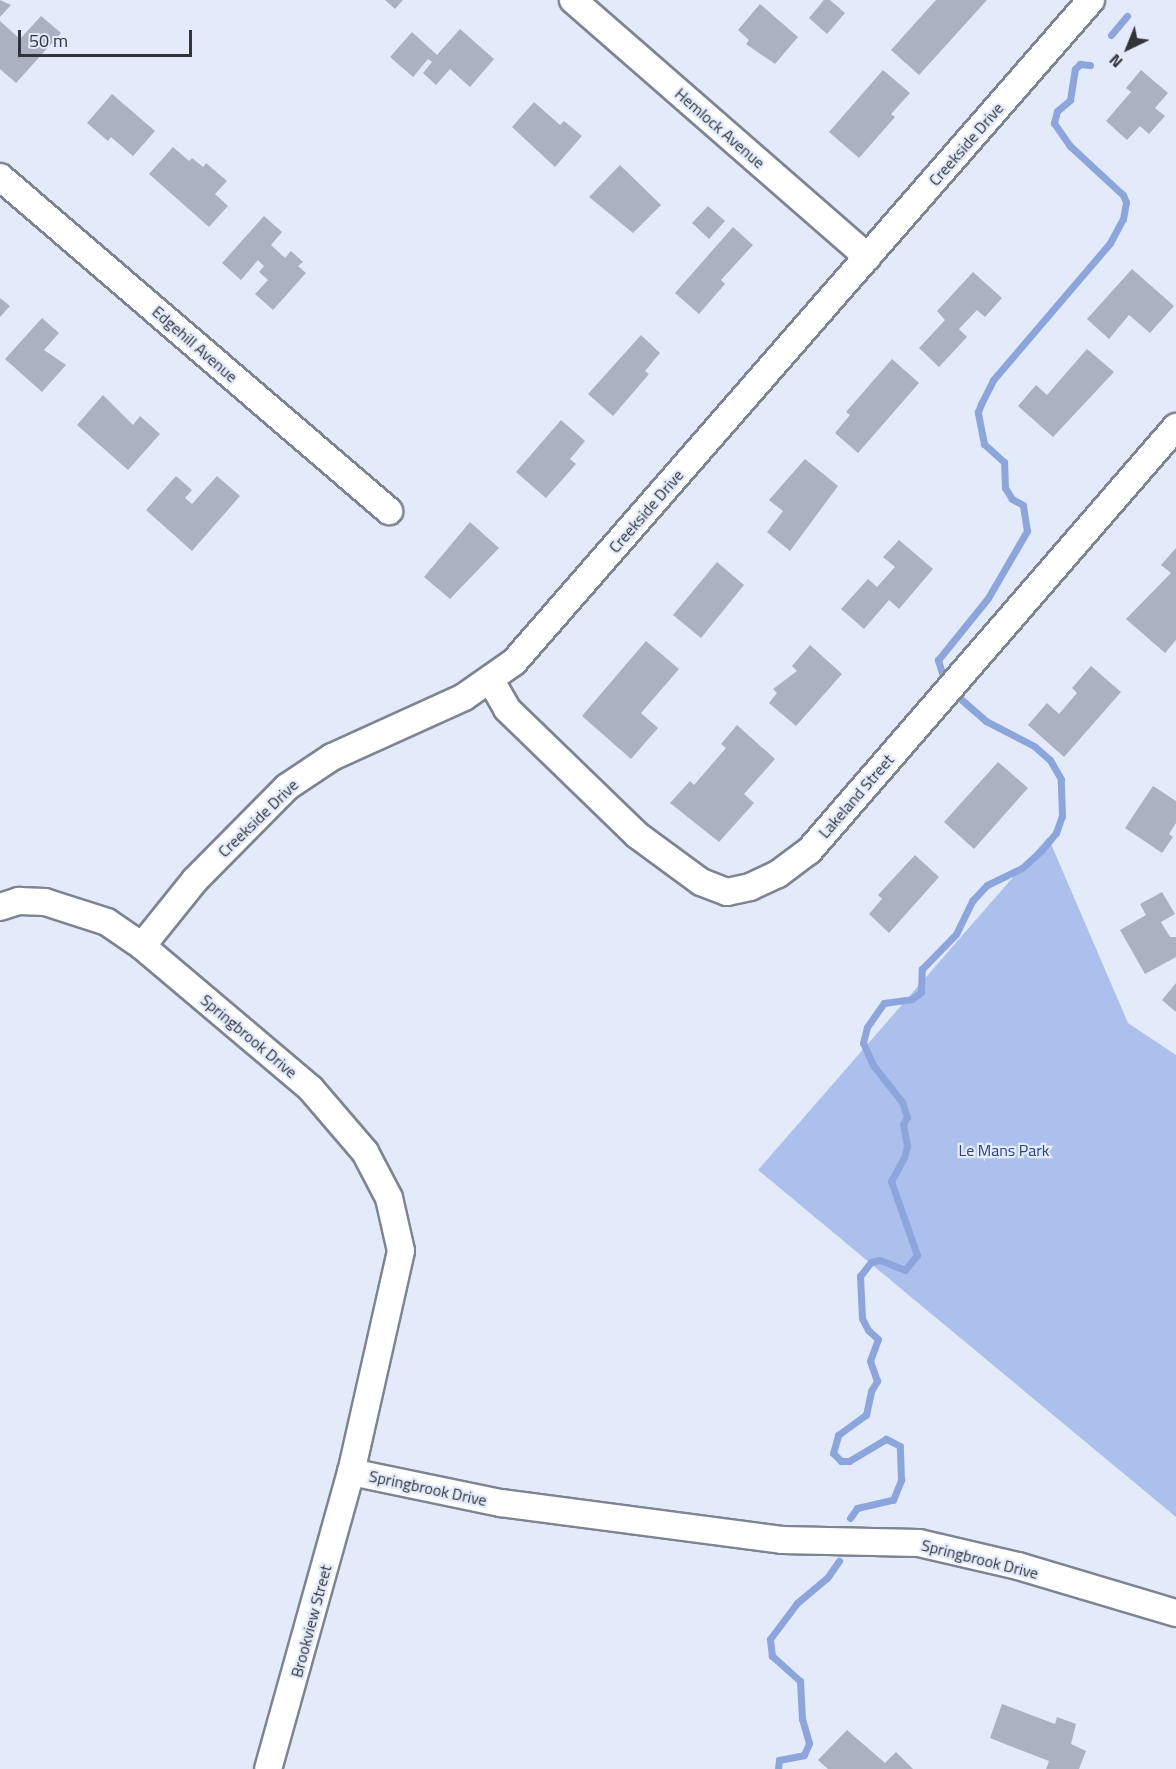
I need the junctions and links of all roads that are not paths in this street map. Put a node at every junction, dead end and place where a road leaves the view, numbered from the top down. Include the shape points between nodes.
1 (573, 0) edge
2 (1091, 0) edge
3 (0, 177) edge
4 (867, 257) junction
5 (1176, 427) edge
6 (389, 511) dead end
7 (490, 679) junction
8 (0, 907) edge
9 (142, 946) junction
10 (351, 1473) junction
11 (1176, 1613) edge
12 (268, 1769) edge

1 - 4 street, Hemlock Avenue
2 - 4 street, Creekside Drive
3 - 6 street, Edgehill Avenue
4 - 7 street, Creekside Drive via 514,662
5 - 7 street, Lakeland Street via 809,851 778,874 750,887 727,892 701,882 637,835 507,709
7 - 9 street, Creekside Drive via 465,697 332,756 287,787 195,880
8 - 9 street, Springbrook Drive via 19,901 45,902 107,922
9 - 10 street, Springbrook Drive via 311,1089 365,1152 389,1198 401,1251
10 - 11 street, Springbrook Drive via 501,1503 782,1540 919,1543 1018,1566
10 - 12 street, Brookview Street

